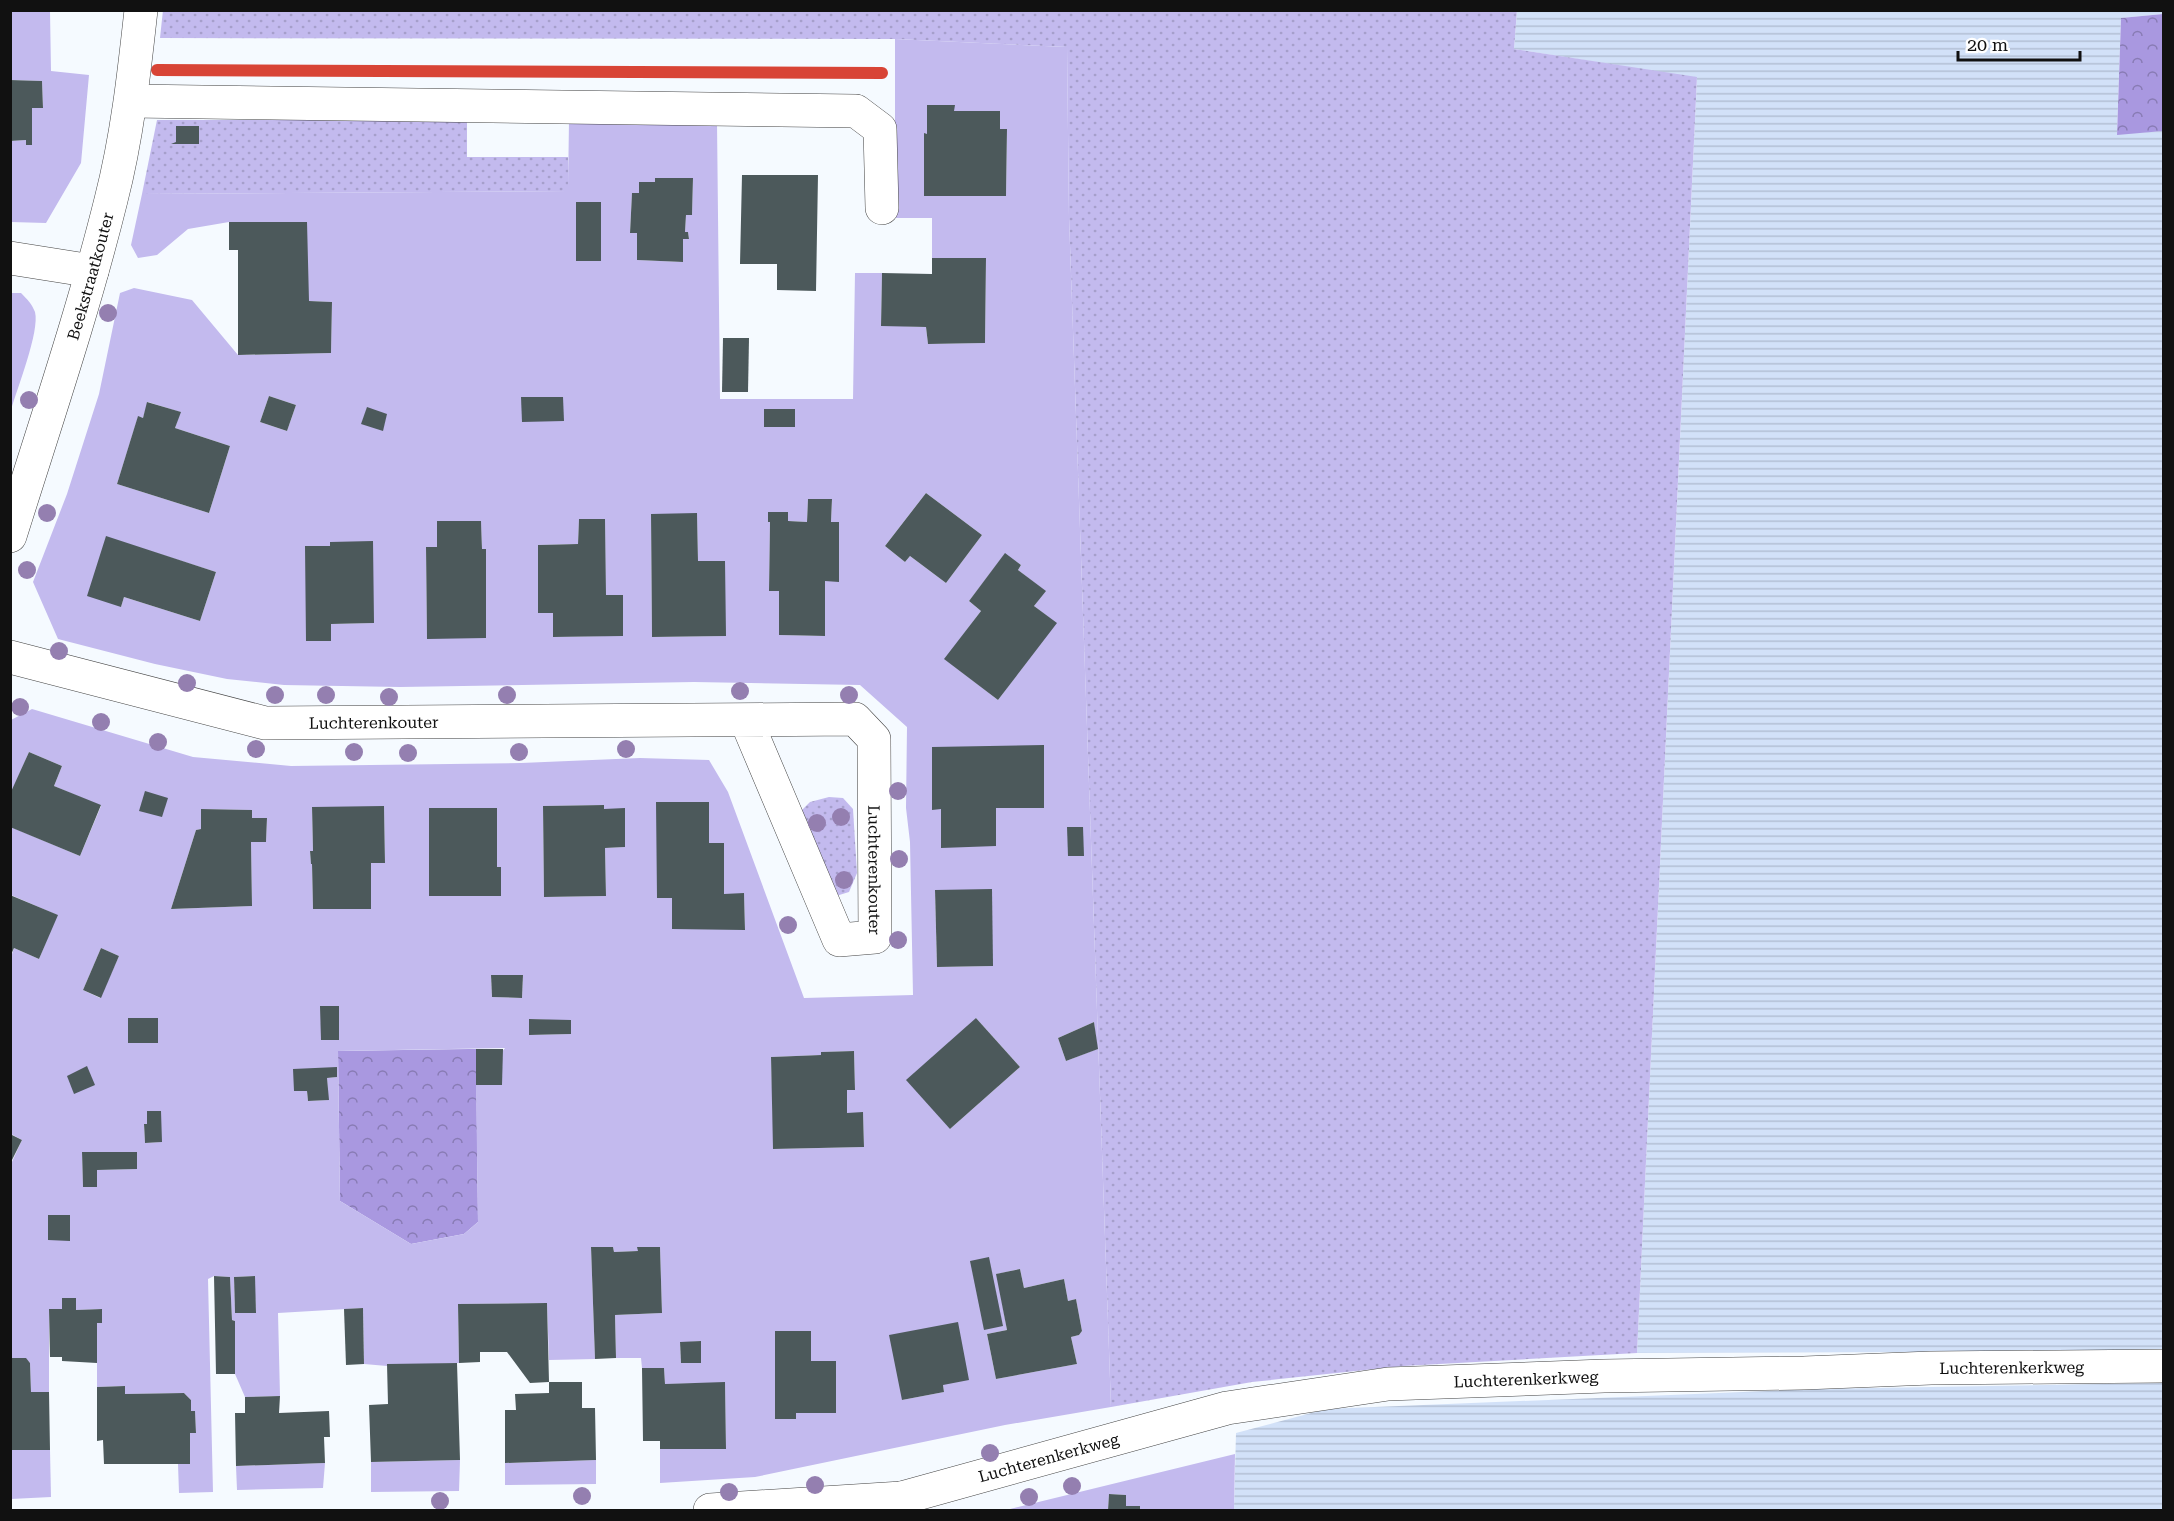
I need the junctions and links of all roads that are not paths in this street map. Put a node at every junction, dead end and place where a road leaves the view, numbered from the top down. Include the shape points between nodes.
1 (141, 10) edge
2 (131, 101) junction
3 (882, 208) dead end
4 (10, 258) edge
5 (92, 271) junction
6 (10, 536) edge
7 (10, 657) edge
8 (746, 720) junction
9 (2163, 1366) edge
10 (902, 1504) edge
11 (710, 1510) edge

1 - 2 street, Beekstraatkouter
2 - 3 street via 856,111 880,129
2 - 5 street, Beekstraatkouter via 112,198
4 - 5 street
5 - 6 street, Beekstraatkouter
7 - 8 street, Luchterenkouter via 265,723
8 - 8 street, Luchterenkouter via 855,719 874,738 875,937 839,939
9 - 10 street, Luchterenkerkweg via 1931,1368 1388,1384 1227,1408
10 - 11 street, Luchterenkerkweg

